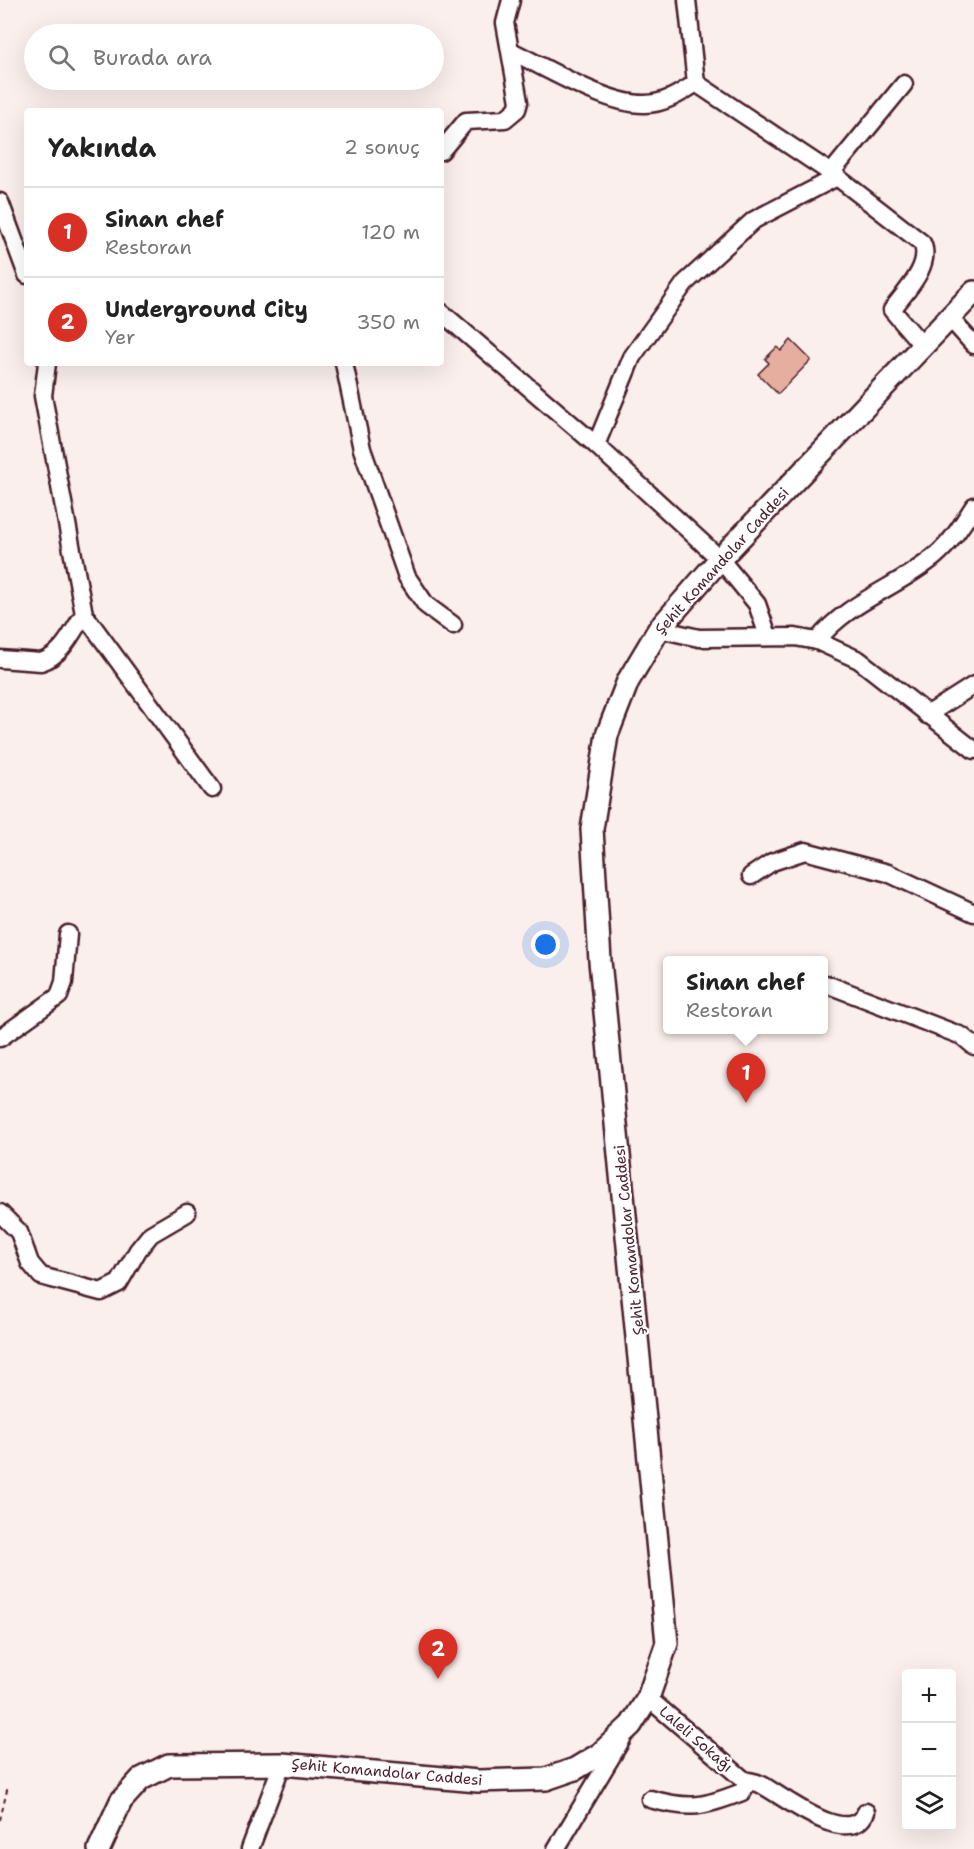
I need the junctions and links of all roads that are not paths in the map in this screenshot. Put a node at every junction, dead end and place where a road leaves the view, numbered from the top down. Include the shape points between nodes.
1 (511, 0) edge
2 (687, 0) edge
3 (511, 51) junction
4 (696, 83) junction
5 (904, 84) dead end
6 (444, 148) edge
7 (834, 175) junction
8 (0, 202) edge
9 (24, 267) edge
10 (974, 292) edge
11 (444, 315) edge
12 (950, 318) junction
13 (922, 345) junction
14 (974, 345) edge
15 (47, 366) edge
16 (345, 366) edge
17 (596, 445) junction
18 (974, 506) edge
19 (720, 559) junction
20 (84, 614) junction
21 (453, 625) dead end
22 (659, 629) junction
23 (768, 636) junction
24 (817, 641) junction
25 (1, 657) edge
26 (974, 685) edge
27 (927, 715) junction
28 (974, 750) edge
29 (212, 789) dead end
30 (751, 876) dead end
31 (974, 913) edge
32 (68, 934) dead end
33 (828, 985) edge
34 (0, 1038) edge
35 (974, 1046) edge
36 (0, 1213) edge
37 (187, 1213) dead end
38 (648, 1698) junction
39 (631, 1725) junction
40 (282, 1764) junction
41 (744, 1780) junction
42 (650, 1799) dead end
43 (866, 1812) dead end
44 (99, 1849) edge
45 (250, 1849) edge
46 (556, 1849) edge

1 - 3 street via 505,23
2 - 4 street
3 - 4 street via 619,102 647,104 673,98
3 - 6 street via 520,94 517,109 505,119 466,122
4 - 7 street
5 - 7 street
7 - 13 street via 922,243 924,262 892,310
7 - 17 street via 754,220 685,283 632,357
8 - 9 street
10 - 12 main road, Şehit Komandolar Caddesi
11 - 17 street
12 - 13 main road, Şehit Komandolar Caddesi
12 - 14 street
13 - 19 main road, Şehit Komandolar Caddesi
15 - 20 street via 44,396
16 - 21 street via 362,450 407,577 426,605
17 - 19 street
18 - 24 street via 953,538 935,556 843,614
19 - 22 main road, Şehit Komandolar Caddesi
19 - 23 street via 757,604
20 - 25 street via 61,649 48,660
20 - 29 street
22 - 23 street via 699,638
22 - 38 main road, Şehit Komandolar Caddesi via 628,681 607,735 592,830 600,961 667,1642
23 - 24 street
24 - 27 street via 859,660
26 - 27 street
27 - 28 street
30 - 31 street via 772,862 805,851 888,873
32 - 34 street via 59,996
33 - 35 street via 962,1036
36 - 37 street via 19,1232 30,1263 41,1276 101,1292 119,1284 151,1234
38 - 39 main road, Şehit Komandolar Caddesi
38 - 41 street, Laleli Sokağı
39 - 40 main road, Şehit Komandolar Caddesi via 600,1754 575,1769 546,1779 478,1781
39 - 46 street
40 - 44 main road, Şehit Komandolar Caddesi via 169,1765 141,1779 121,1801
40 - 45 street
41 - 42 street via 742,1792 709,1805 679,1807
41 - 43 street, Laleli Sokağı via 762,1785 814,1827 834,1835 853,1833 860,1828

